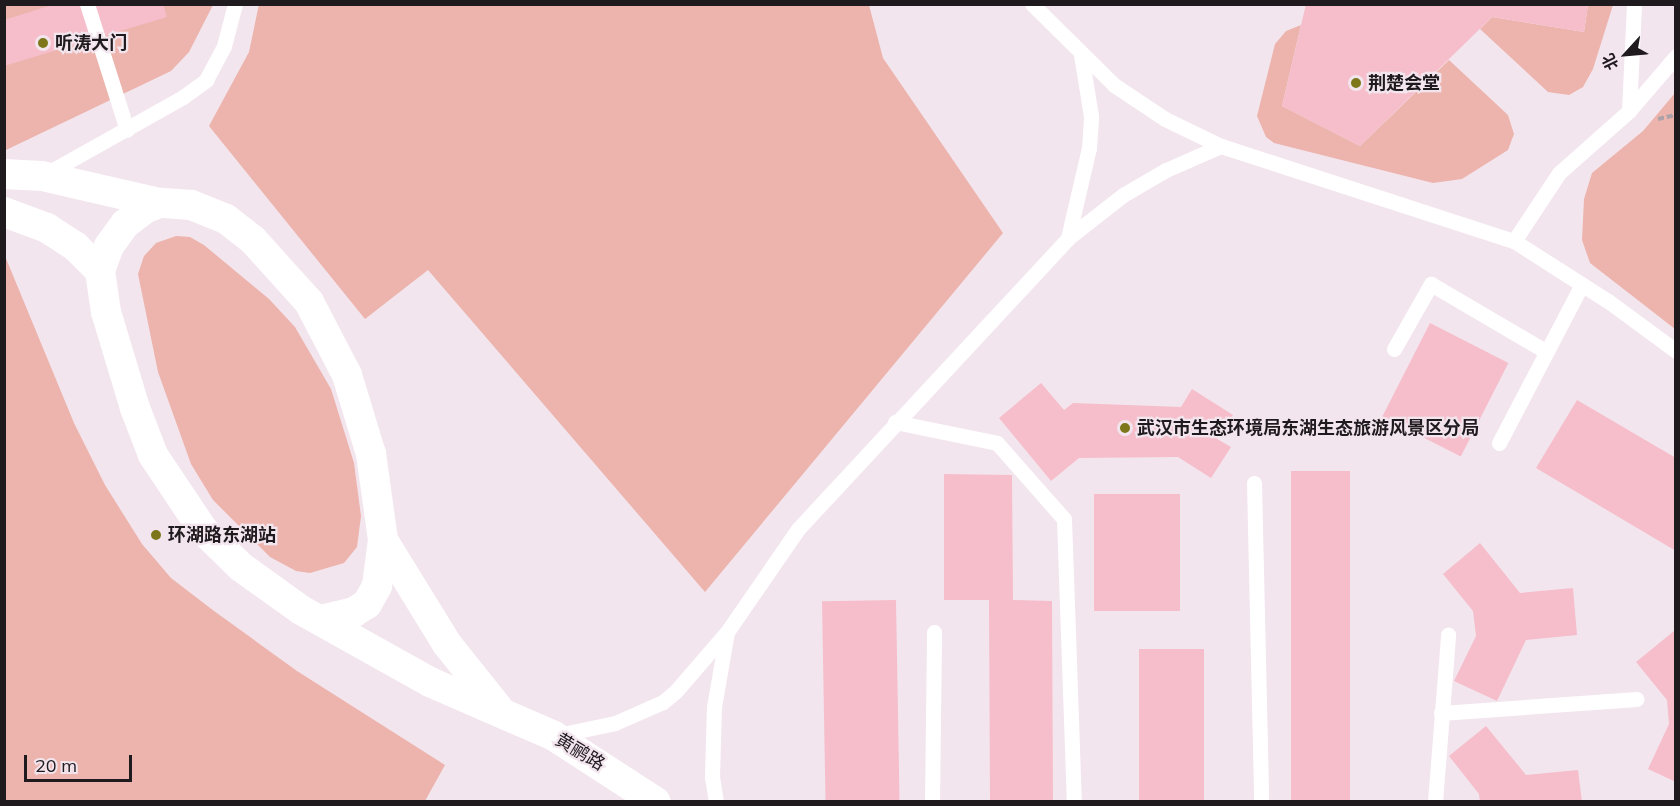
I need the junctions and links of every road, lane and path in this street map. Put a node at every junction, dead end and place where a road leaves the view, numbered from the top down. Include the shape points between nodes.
1 (87, 4) edge
2 (235, 4) edge
3 (1032, 4) edge
4 (1634, 4) edge
5 (1082, 54) junction
6 (1676, 56) edge
7 (1629, 111) junction
8 (127, 130) junction
9 (1221, 146) junction
10 (4, 174) edge
11 (42, 176) junction
12 (160, 203) junction
13 (4, 212) edge
14 (1068, 238) junction
15 (1514, 242) junction
16 (100, 271) junction
17 (1582, 284) junction
18 (1394, 349) dead end
19 (1676, 351) edge
20 (1547, 352) junction
21 (895, 422) junction
22 (1499, 443) dead end
23 (1254, 483) dead end
24 (383, 540) junction
25 (320, 620) junction
26 (727, 632) junction
27 (934, 632) dead end
28 (1448, 635) dead end
29 (1637, 699) dead end
30 (498, 709) junction
31 (1441, 713) junction
32 (554, 735) junction
33 (656, 801) edge
34 (716, 801) edge
35 (932, 801) edge
36 (1074, 801) edge
37 (1261, 801) edge
38 (1435, 801) edge

1 - 8 lane
2 - 8 lane via 224,46 206,80
3 - 5 lane
4 - 7 lane
5 - 9 lane via 1141,105
5 - 14 lane via 1091,116 1089,148
6 - 7 lane
7 - 15 lane via 1559,173
8 - 11 lane
9 - 14 lane via 1166,170 1123,195
9 - 15 lane
10 - 11 street
11 - 12 street
12 - 16 street via 135,215 115,235
12 - 24 street via 192,205 226,219 260,247 309,302 333,346 359,411 378,492
13 - 16 street via 47,228 75,246
14 - 21 lane
15 - 17 lane
16 - 25 street, 黄鹂路 via 106,312 124,374 153,455 169,483 221,549
17 - 19 lane
17 - 20 lane
18 - 20 lane via 1431,284
20 - 22 lane
21 - 26 lane via 798,529
21 - 36 lane via 997,442 1064,519
23 - 37 lane
24 - 25 street via 377,586 367,604 354,612
24 - 30 street via 447,644
25 - 30 street, 黄鹂路 via 430,682
26 - 32 lane via 663,702 615,723
26 - 34 lane via 714,707 712,777
27 - 35 lane
28 - 31 lane
29 - 31 lane
30 - 32 street, 黄鹂路
31 - 38 lane
32 - 33 street, 黄鹂路

